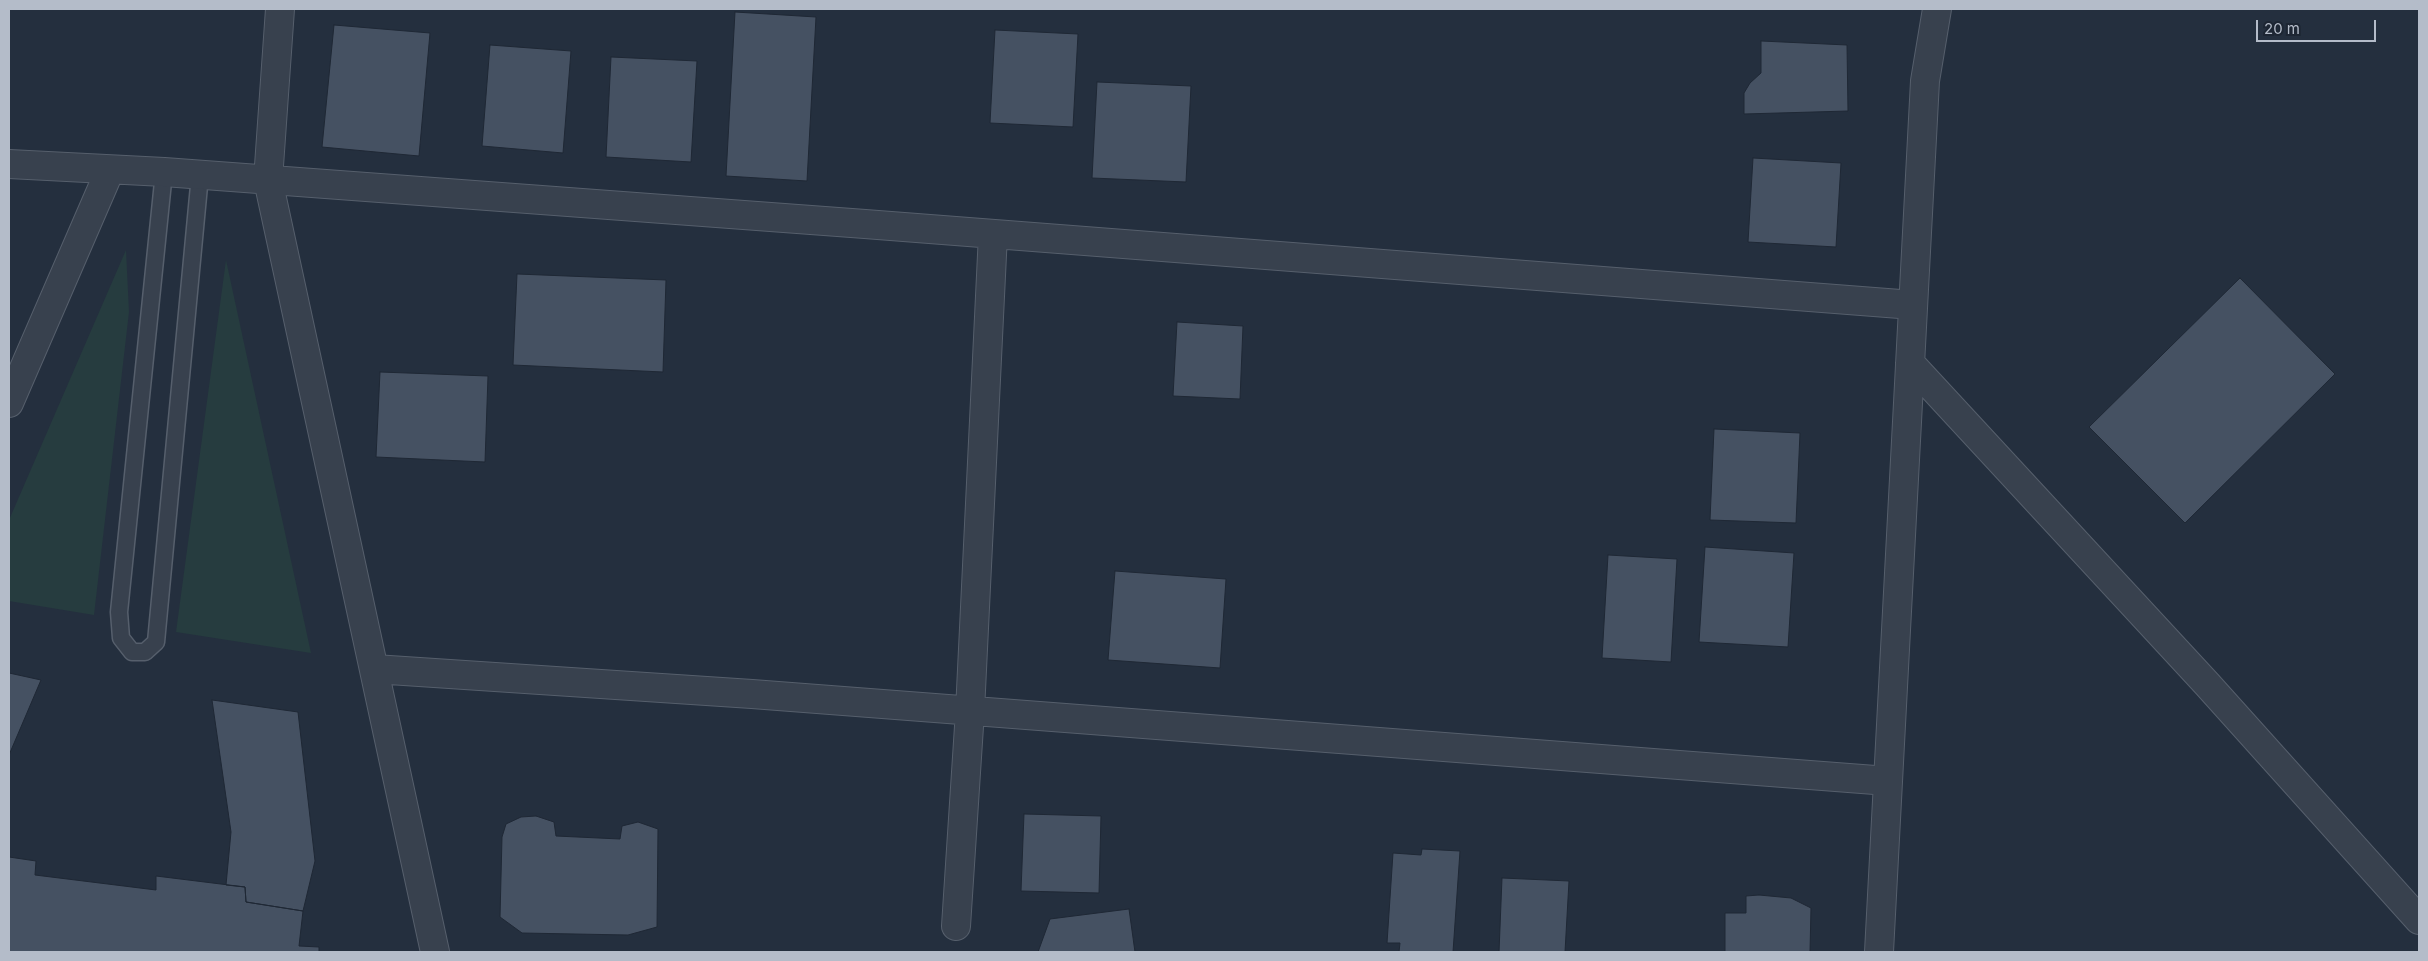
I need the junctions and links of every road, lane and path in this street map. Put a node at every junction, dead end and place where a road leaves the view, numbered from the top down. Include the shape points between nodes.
1 (280, 9) edge
2 (1937, 9) edge
3 (9, 164) edge
4 (110, 170) junction
5 (164, 172) junction
6 (200, 175) junction
7 (268, 180) junction
8 (993, 234) junction
9 (1913, 305) junction
10 (1910, 363) junction
11 (9, 403) edge
12 (374, 669) junction
13 (970, 711) junction
14 (1888, 781) junction
15 (2419, 920) edge
16 (956, 926) dead end
17 (435, 952) edge
18 (1879, 952) edge

1 - 7 street
2 - 9 street via 1925,81
3 - 4 street
4 - 5 street
4 - 11 street
5 - 6 street
5 - 6 lane via 118,612 121,638 132,652 145,652 156,642
6 - 7 street
7 - 8 street
7 - 12 street
8 - 9 street
8 - 13 street
9 - 10 street
10 - 14 street
10 - 15 street via 2207,684
12 - 13 street
12 - 17 street
13 - 14 street
13 - 16 street
14 - 18 street

